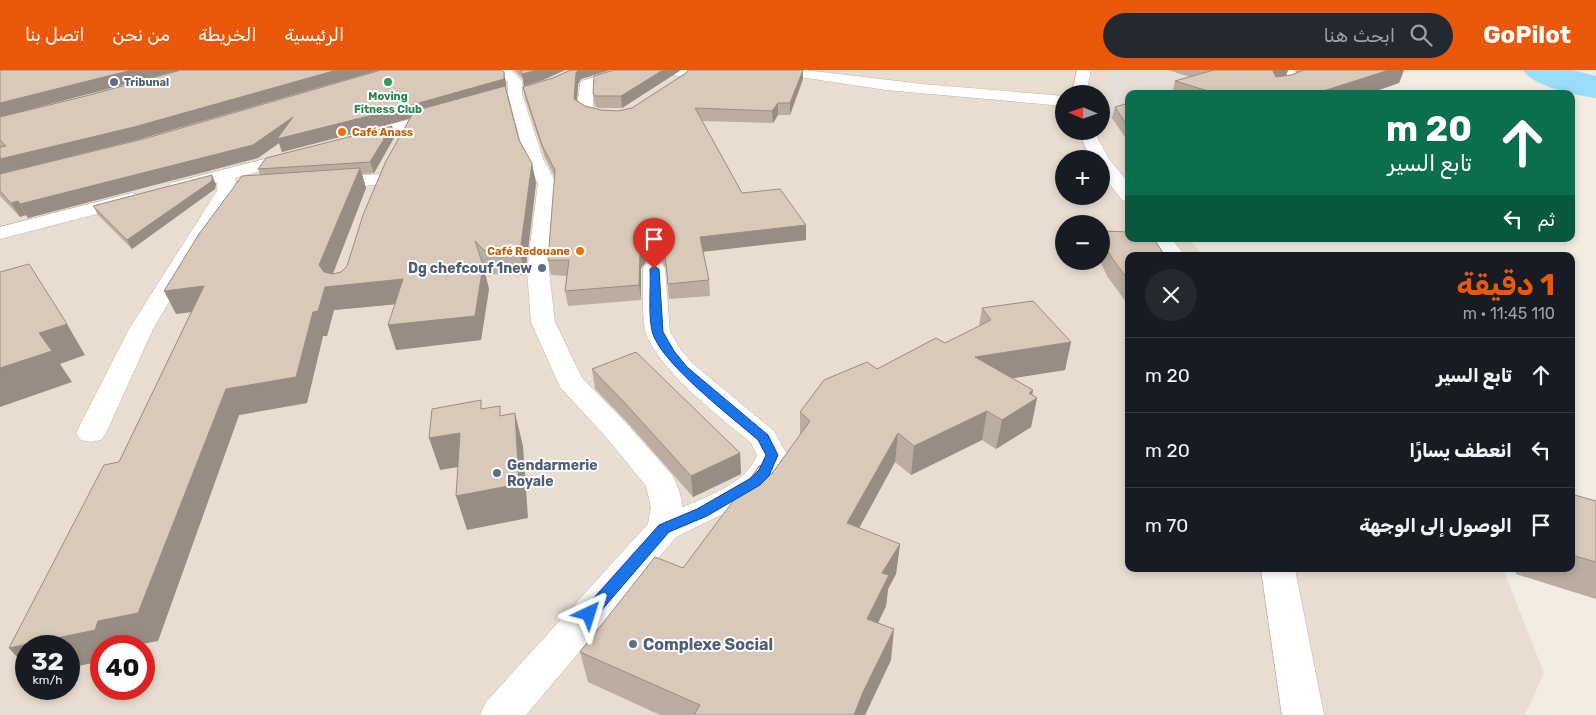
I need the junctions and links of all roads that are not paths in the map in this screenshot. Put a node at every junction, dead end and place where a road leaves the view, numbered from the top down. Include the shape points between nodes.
1 (630, 70) edge
2 (671, 70) edge
3 (780, 70) edge
4 (907, 70) edge
5 (1084, 70) edge
6 (1287, 70) edge
7 (692, 71) edge
8 (1081, 85) edge
9 (896, 86) junction
10 (668, 88) edge
11 (511, 89) edge
12 (1278, 90) edge
13 (1055, 99) edge
14 (458, 111) edge
15 (633, 112) edge
16 (411, 125) junction
17 (343, 143) edge
18 (314, 151) edge
19 (1110, 172) edge
20 (312, 184) edge
21 (233, 185) junction
22 (163, 191) edge
23 (1125, 191) edge
24 (144, 196) edge
25 (0, 233) edge
26 (1163, 242) edge
27 (1171, 252) edge
28 (654, 269) dead end
29 (91, 433) dead end
30 (664, 528) junction
31 (1279, 572) edge
32 (501, 715) edge
33 (1303, 715) edge

1 - 15 street via 587,84 585,109 594,115 618,116
2 - 7 street
3 - 9 street
4 - 9 street
5 - 8 street
6 - 12 street via 1295,80
7 - 10 street
9 - 13 street
11 - 30 street via 534,159 547,184 538,271 543,322 570,381 661,484 667,507
14 - 16 street
16 - 17 street
16 - 20 street via 386,173
18 - 21 street
19 - 23 street
21 - 22 street
21 - 29 street via 140,329
24 - 25 street
26 - 27 street
28 - 30 street via 658,332 670,353 683,369 764,438 772,455 764,473 755,482 702,512
30 - 32 street
31 - 33 street

